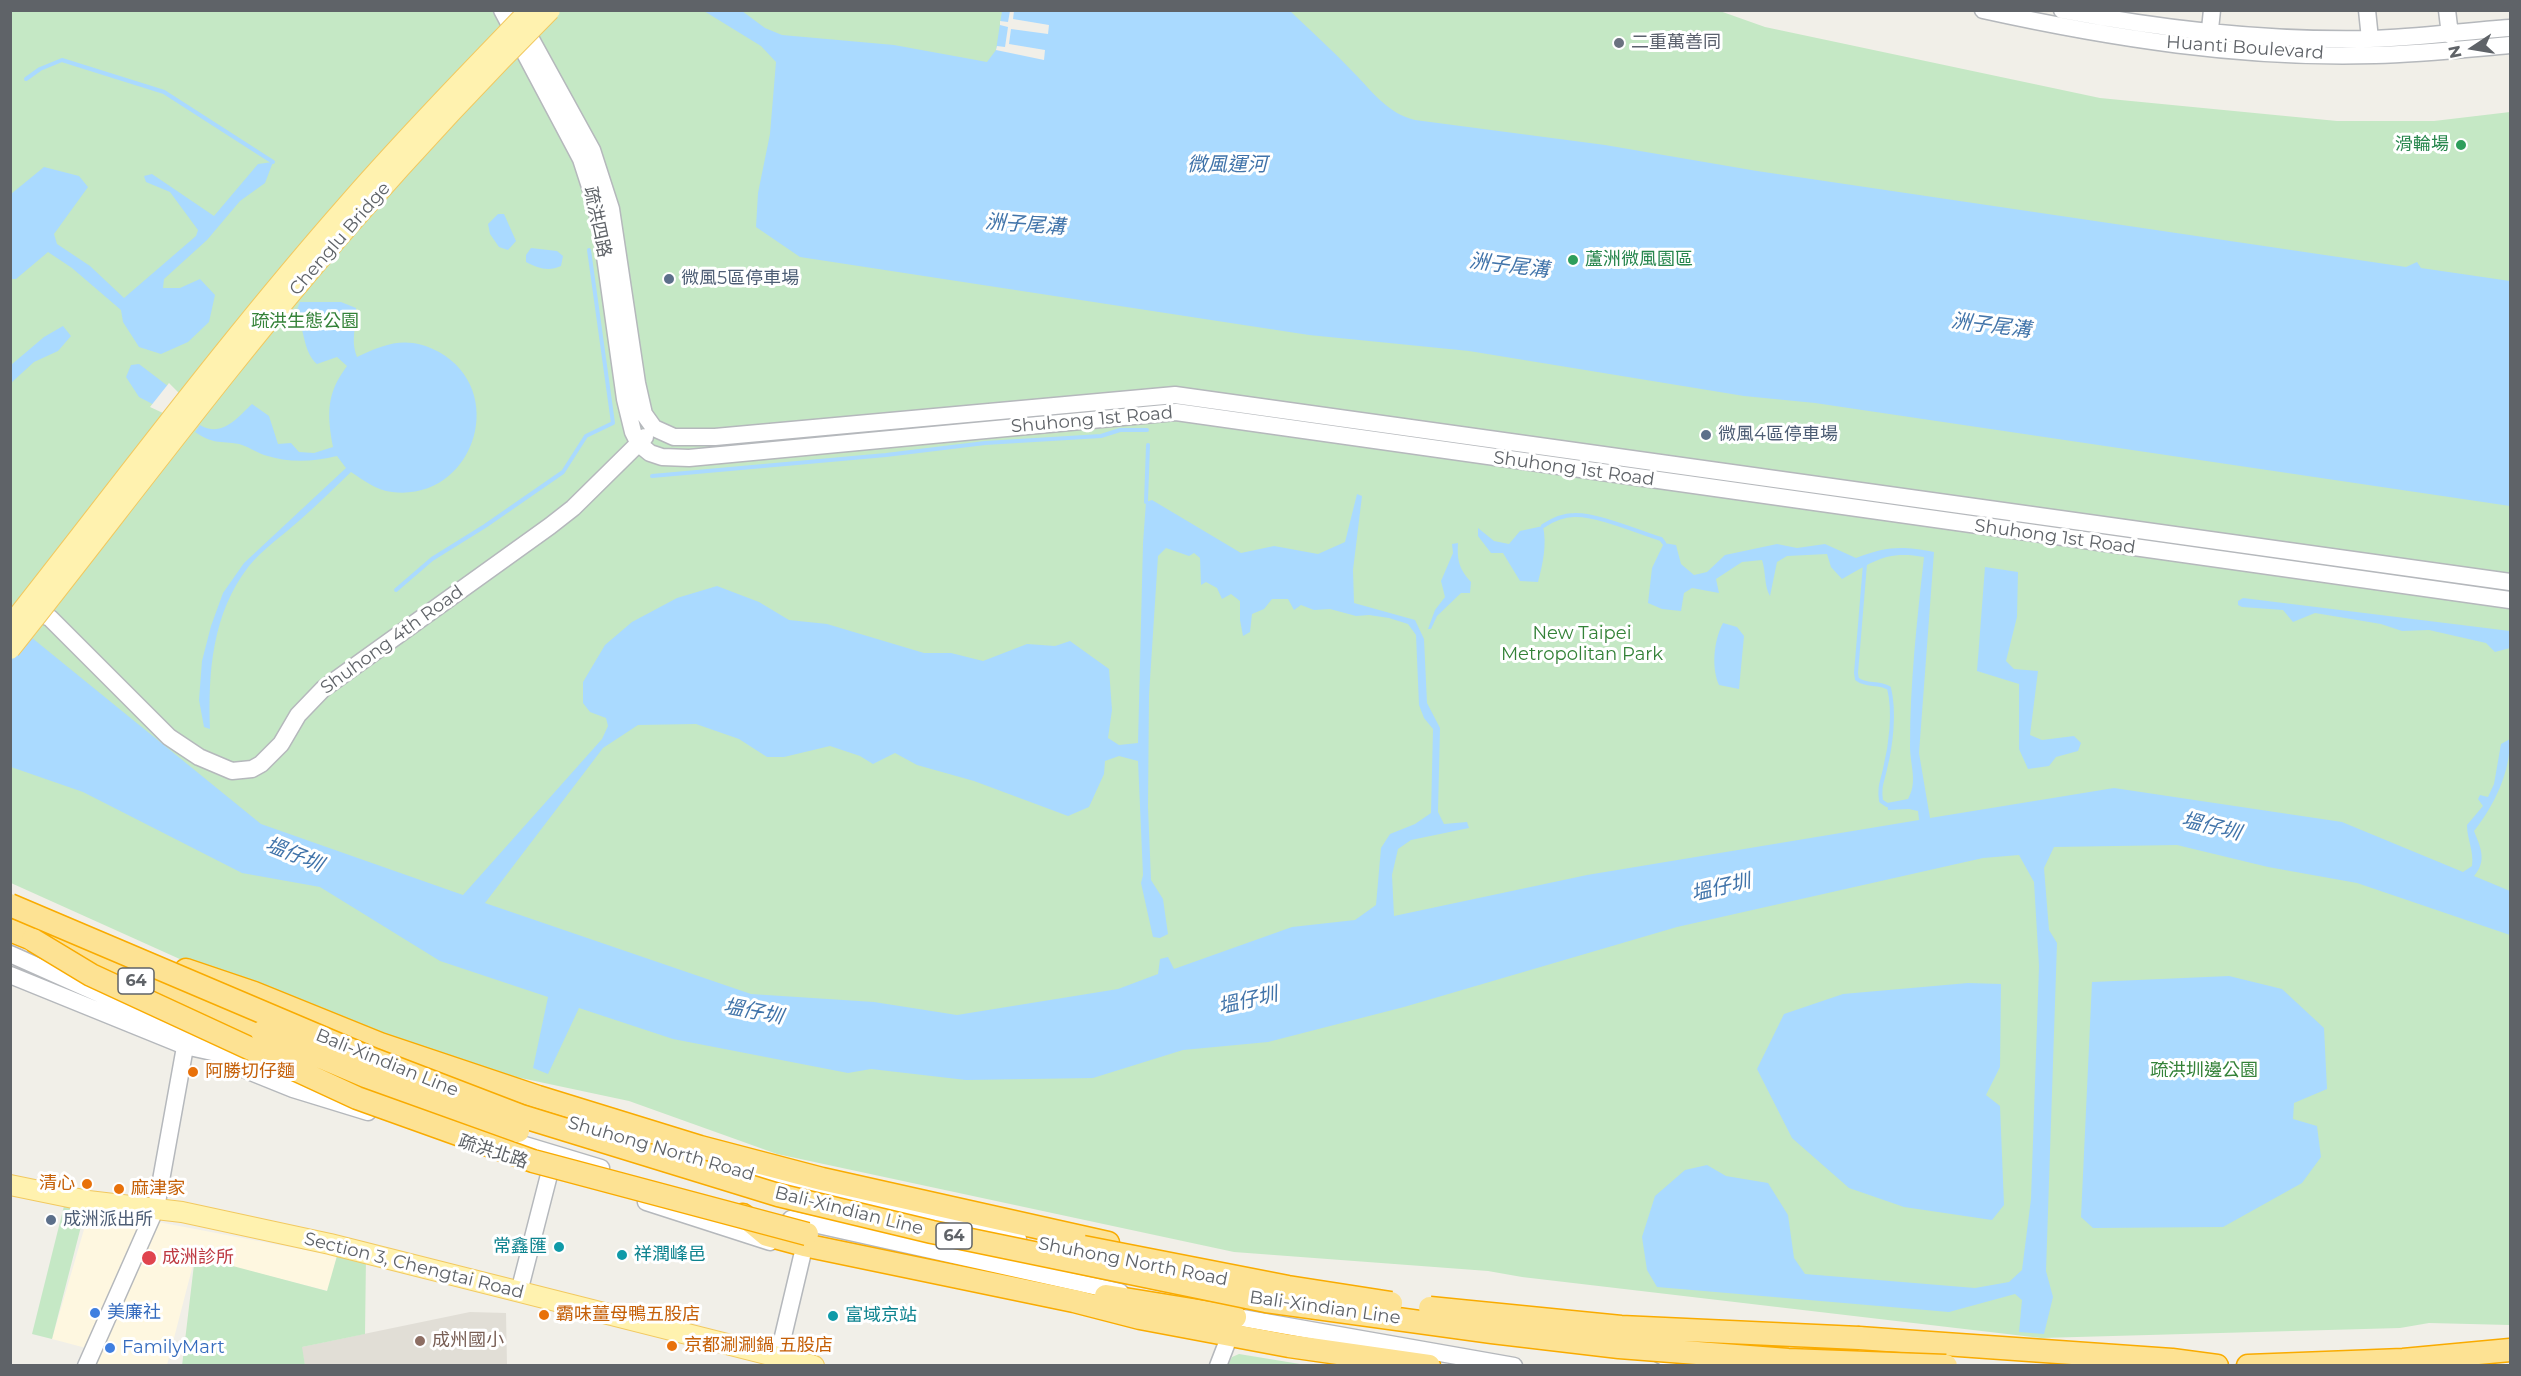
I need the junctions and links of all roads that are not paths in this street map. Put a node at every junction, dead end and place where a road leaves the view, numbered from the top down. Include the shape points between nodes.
1 (530, 10) edge
2 (549, 10) edge
3 (1983, 10) edge
4 (2212, 10) edge
5 (2367, 10) edge
6 (2447, 10) edge
7 (2064, 11) edge
8 (507, 12) edge
9 (2511, 28) edge
10 (2211, 31) junction
11 (2450, 35) junction
12 (2370, 39) junction
13 (2511, 45) edge
14 (2207, 48) junction
15 (654, 428) junction
16 (639, 444) junction
17 (2511, 582) edge
18 (2511, 600) edge
19 (18, 623) edge
20 (10, 639) edge
21 (10, 650) edge
22 (10, 905) edge
23 (10, 930) edge
24 (33, 940) junction
25 (108, 945) junction
26 (10, 954) edge
27 (10, 975) edge
28 (186, 1039) junction
29 (550, 1171) junction
30 (10, 1185) edge
31 (810, 1190) junction
32 (726, 1205) junction
33 (156, 1208) junction
34 (805, 1243) junction
35 (1273, 1289) junction
36 (519, 1292) junction
37 (1235, 1317) junction
38 (1228, 1340) junction
39 (2511, 1350) edge
40 (777, 1361) edge
41 (86, 1365) edge
42 (814, 1365) edge
43 (1218, 1365) edge
44 (1364, 1365) edge
45 (1429, 1365) edge
46 (1514, 1365) edge
47 (1662, 1365) edge
48 (1679, 1365) edge
49 (1946, 1365) edge
50 (2217, 1365) edge
51 (2248, 1365) edge

1 - 19 main road, Chenglu Bridge, bridge via 408,136 341,212 223,355
2 - 21 main road, Chenglu Bridge, bridge via 350,224 235,363
3 - 14 street, Huanti Boulevard via 2055,26
4 - 10 street
5 - 12 street
6 - 11 street
7 - 10 street, Huanti Boulevard
8 - 15 street, 疏洪四路 via 592,150 611,208 640,399
8 - 16 street, 疏洪四路 via 581,159 593,196 626,399
9 - 11 street, Huanti Boulevard
10 - 12 street, Huanti Boulevard
10 - 14 street
11 - 12 street, Huanti Boulevard
13 - 14 street, Huanti Boulevard via 2373,55
15 - 16 street, Shuhong 4th Road
15 - 17 street, Shuhong 1st Road via 674,437 698,438 1175,394
16 - 18 street, Shuhong 1st Road via 662,457 689,458 1176,412
16 - 19 street, Shuhong 4th Road via 550,526 323,689 298,715 270,756 252,769 223,768 183,747 152,722 50,618 37,613
19 - 20 street
22 - 25 highway, Bali-Xindian Line / 64, bridge
23 - 24 highway, Bali-Xindian Line / 64
24 - 34 highway, bridge via 91,975 357,1098 533,1161
24 - 47 highway, Bali-Xindian Line / 64, bridge via 365,1076 501,1125 727,1194 1257,1310
25 - 35 highway, bridge via 254,993 380,1044 700,1147 912,1200 1231,1268
25 - 49 highway, Bali-Xindian Line / 64, bridge via 375,1060 521,1116 778,1195 932,1232 1266,1301 1492,1332 1788,1360
26 - 28 street, Shuhong North Road
27 - 28 street, Shuhong North Road
28 - 29 street, 疏洪北路 via 293,1089
28 - 31 street, Shuhong North Road via 375,1056 630,1143
28 - 32 street, Shuhong North Road via 341,1080 472,1129
28 - 33 street
29 - 34 street, 疏洪北路
29 - 36 street
30 - 33 main road, Section 3, Chengtai Road
31 - 35 street, Shuhong North Road via 1115,1262
31 - 50 highway, bridge via 861,1197 1083,1247 1288,1287 1455,1311 1621,1327 1859,1338
32 - 37 street, Shuhong North Road
32 - 45 highway via 767,1235 1140,1318 1278,1344
33 - 36 main road, Section 3, Chengtai Road via 330,1244
33 - 41 street
34 - 37 highway
34 - 38 street
34 - 40 street
35 - 48 street, Shuhong North Road via 1644,1346
36 - 40 main road, Section 3, Chengtai Road
37 - 46 street, Shuhong North Road
38 - 43 street
38 - 44 street
39 - 51 highway via 2403,1360
40 - 42 main road, Section 3, Chengtai Road

